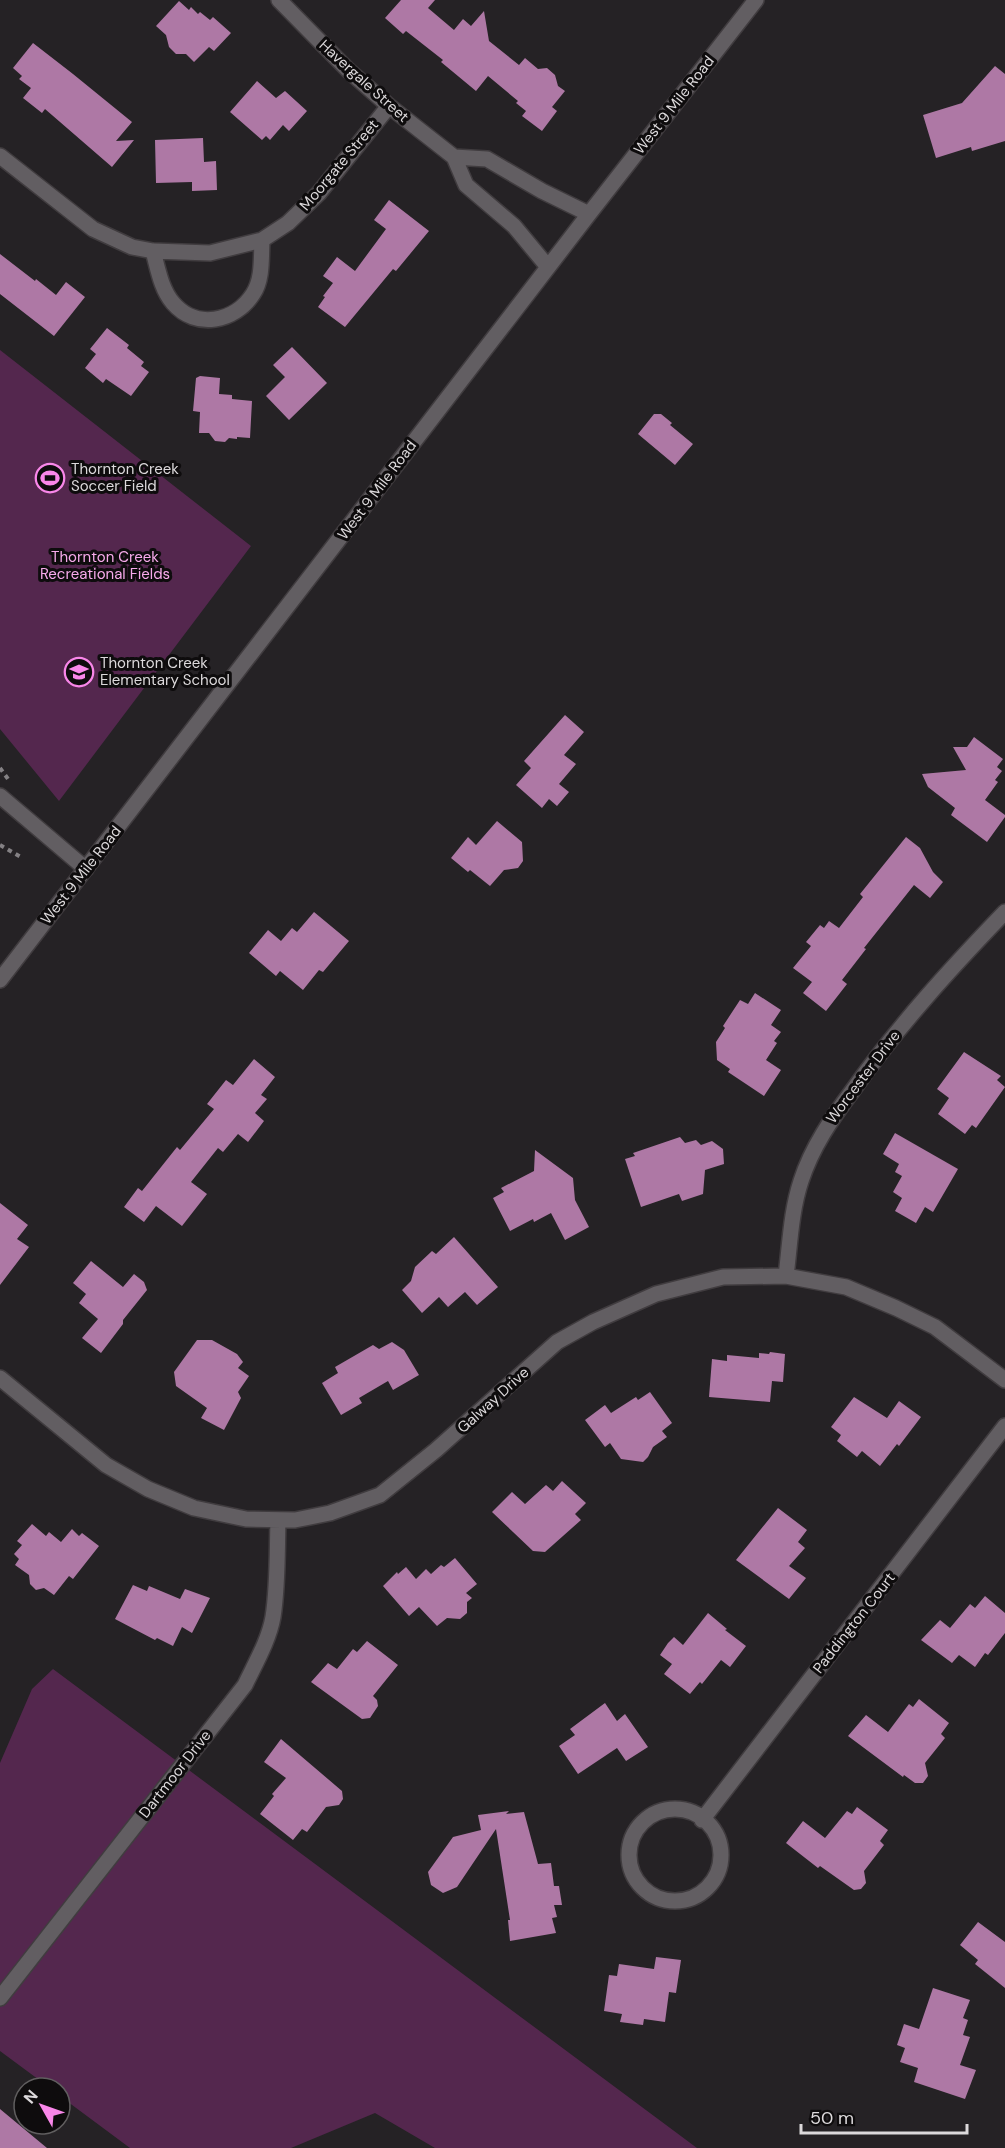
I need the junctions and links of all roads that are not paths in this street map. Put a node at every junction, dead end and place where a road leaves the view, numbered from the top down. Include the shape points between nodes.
1 (279, 0) edge
2 (756, 0) edge
3 (389, 106) junction
4 (0, 156) edge
5 (454, 157) junction
6 (589, 214) junction
7 (262, 240) junction
8 (153, 252) junction
9 (548, 267) junction
10 (0, 796) edge
11 (86, 869) junction
12 (1005, 912) edge
13 (0, 980) edge
14 (786, 1276) junction
15 (0, 1378) edge
16 (1005, 1380) edge
17 (1005, 1426) edge
18 (278, 1520) junction
19 (702, 1820) junction
20 (0, 1998) edge

1 - 3 street, Havergale Street
2 - 6 street, West 9 Mile Road
3 - 5 street, Havergale Street
3 - 7 street, Moorgate Street via 319,193 288,223
4 - 8 street, Moorgate Street via 93,229
5 - 6 street via 487,159
5 - 9 street, Havergale Street via 466,185 514,226
6 - 9 street, West 9 Mile Road
7 - 8 street, Moorgate Street via 210,254
7 - 8 street via 260,272 253,294 238,310 222,319 207,321 174,304 163,285
9 - 11 street, West 9 Mile Road
10 - 11 street
11 - 13 street, West 9 Mile Road
12 - 14 street, Worcester Drive via 920,1004 827,1125 801,1181
14 - 16 street, Galway Drive via 846,1287 896,1308 935,1328
14 - 18 street, Galway Drive via 723,1277 656,1294 593,1322 557,1342 436,1450 380,1494 330,1513
15 - 18 street, Galway Drive via 106,1465 148,1489 194,1508 246,1519
17 - 19 street, Paddington Court
18 - 20 street, Dartmoor Drive via 273,1618 245,1685
19 - 19 street via 691,1811 677,1808 650,1815 639,1825 632,1837 629,1858 635,1879 646,1891 676,1901 692,1898 716,1876 721,1862 720,1845 714,1830

